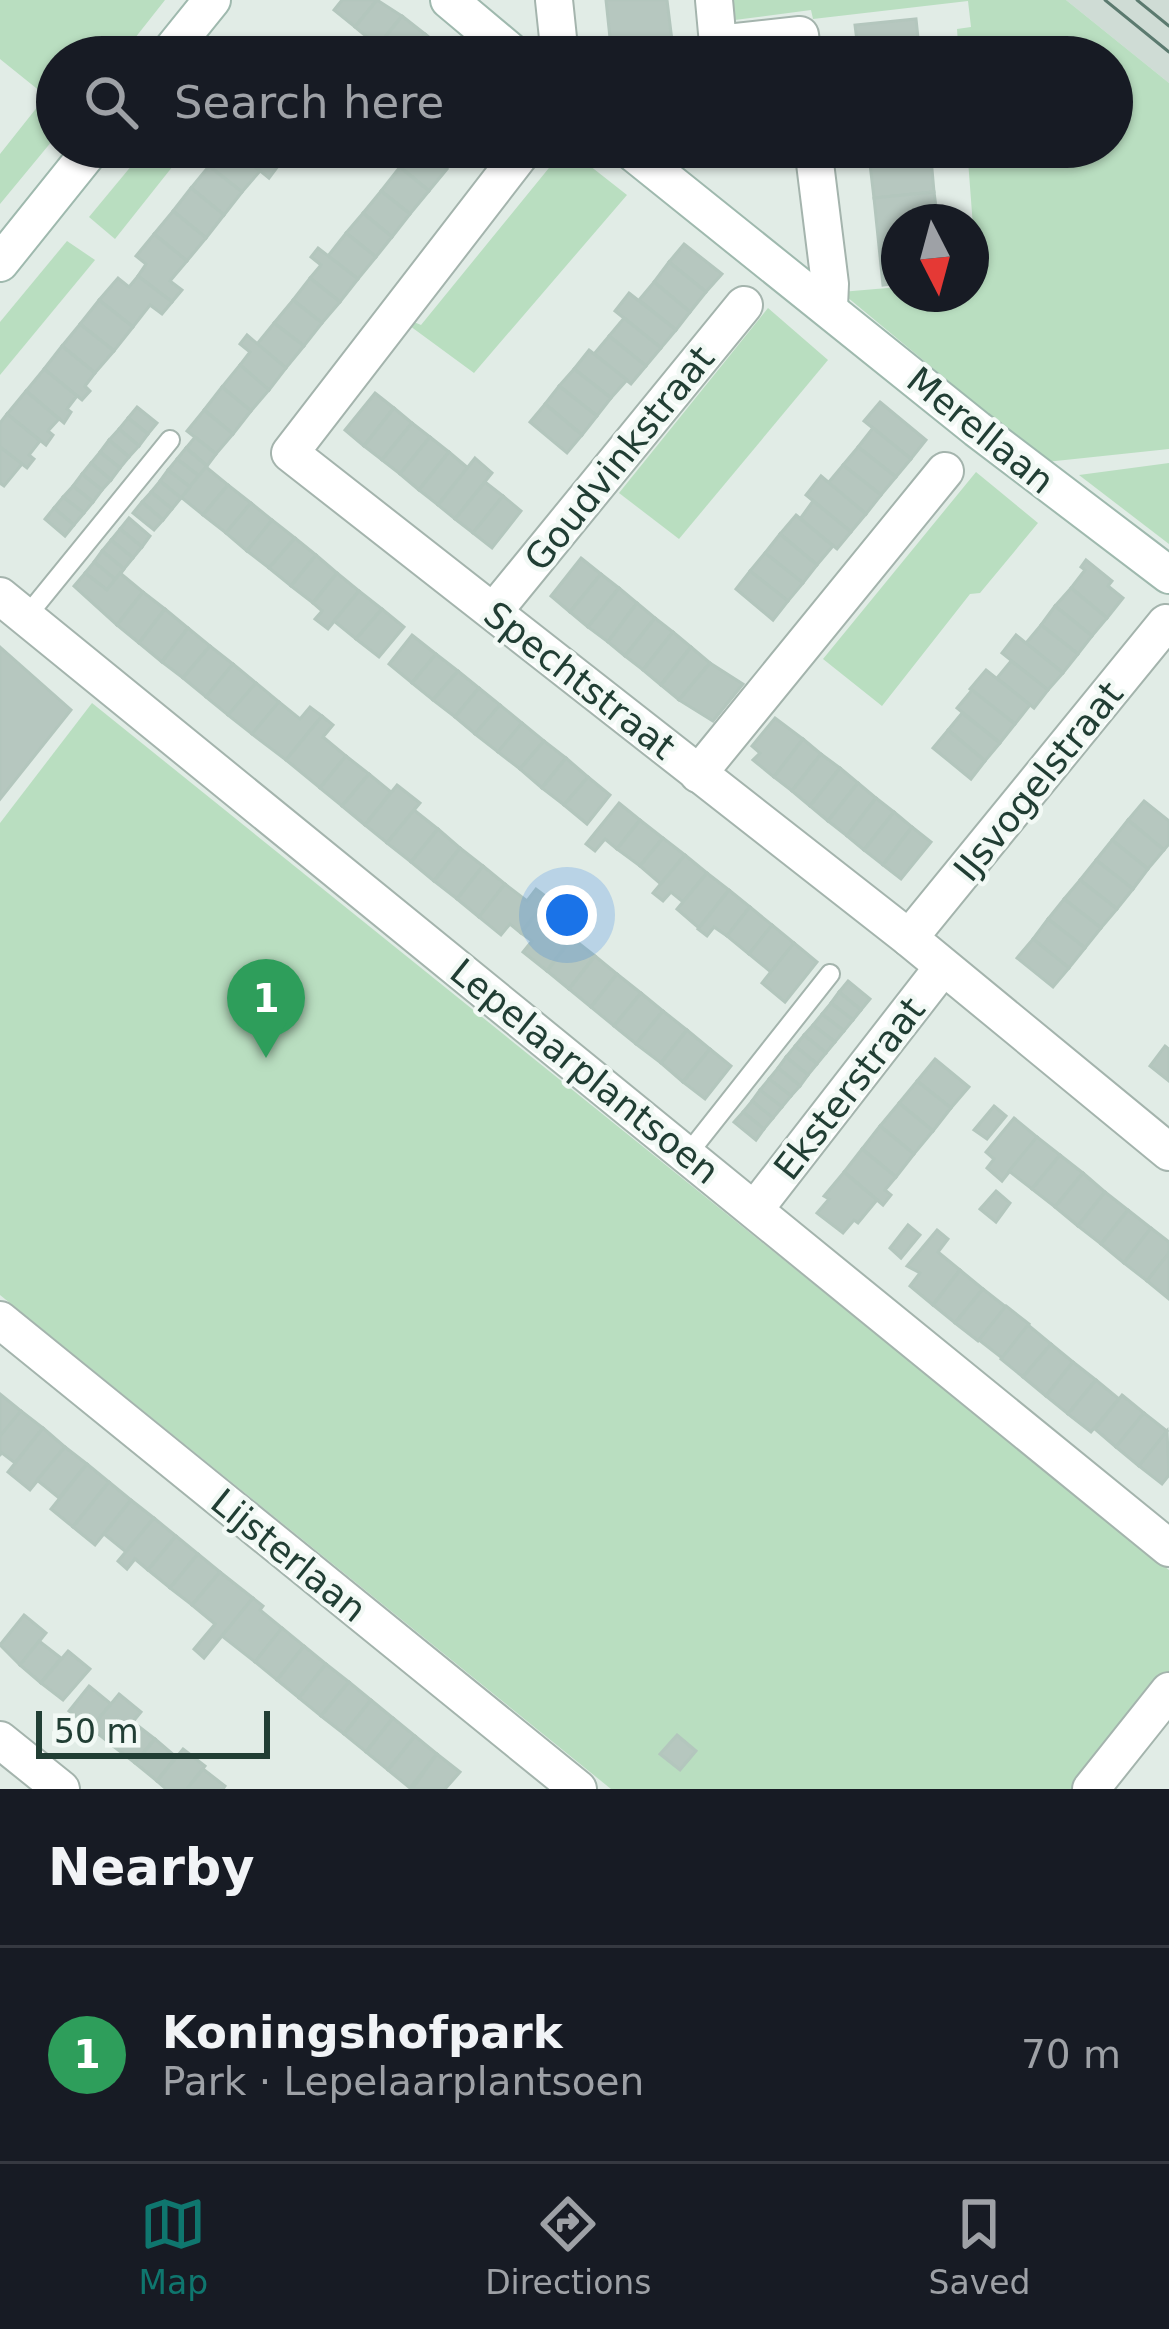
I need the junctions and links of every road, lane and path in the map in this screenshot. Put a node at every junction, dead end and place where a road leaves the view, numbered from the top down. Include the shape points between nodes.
1 (212, 0) edge
2 (449, 0) edge
3 (554, 0) edge
4 (714, 0) edge
5 (183, 36) edge
6 (492, 36) edge
7 (558, 36) edge
8 (717, 36) edge
9 (76, 168) edge
10 (510, 168) edge
11 (653, 168) edge
12 (816, 168) edge
13 (0, 263) edge
14 (744, 304) dead end
15 (829, 307) junction
16 (170, 440) dead end
17 (945, 471) dead end
18 (1135, 550) junction
19 (1169, 575) edge
20 (13, 606) edge
21 (1168, 609) edge
22 (494, 611) junction
23 (698, 774) junction
24 (909, 938) junction
25 (943, 967) junction
26 (830, 974) dead end
27 (1169, 1152) edge
28 (687, 1154) junction
29 (754, 1209) junction
30 (0, 1320) edge
31 (1169, 1548) edge
32 (1169, 1691) edge
33 (5, 1756) edge
34 (61, 1789) edge
35 (578, 1789) edge
36 (1091, 1789) edge

1 - 5 street
2 - 6 street
3 - 7 street
4 - 8 street
9 - 13 street
10 - 22 street, Spechtstraat via 290,453
11 - 15 street, Merellaan
12 - 15 street
14 - 22 street, Goudvinkstraat
15 - 18 street, Merellaan
16 - 20 lane
17 - 23 street
18 - 19 street, Merellaan
18 - 21 street, Merellaan
20 - 28 street, Lepelaarplantsoen
21 - 24 street, IJsvogelstraat
22 - 23 street, Spechtstraat
23 - 24 street, Spechtstraat
24 - 25 street, Spechtstraat
25 - 27 street, Spechtstraat
25 - 29 street, Eksterstraat
26 - 28 lane
28 - 29 street, Lepelaarplantsoen
29 - 31 street, Lepelaarplantsoen
30 - 35 street, Lijsterlaan
32 - 36 street
33 - 34 street

